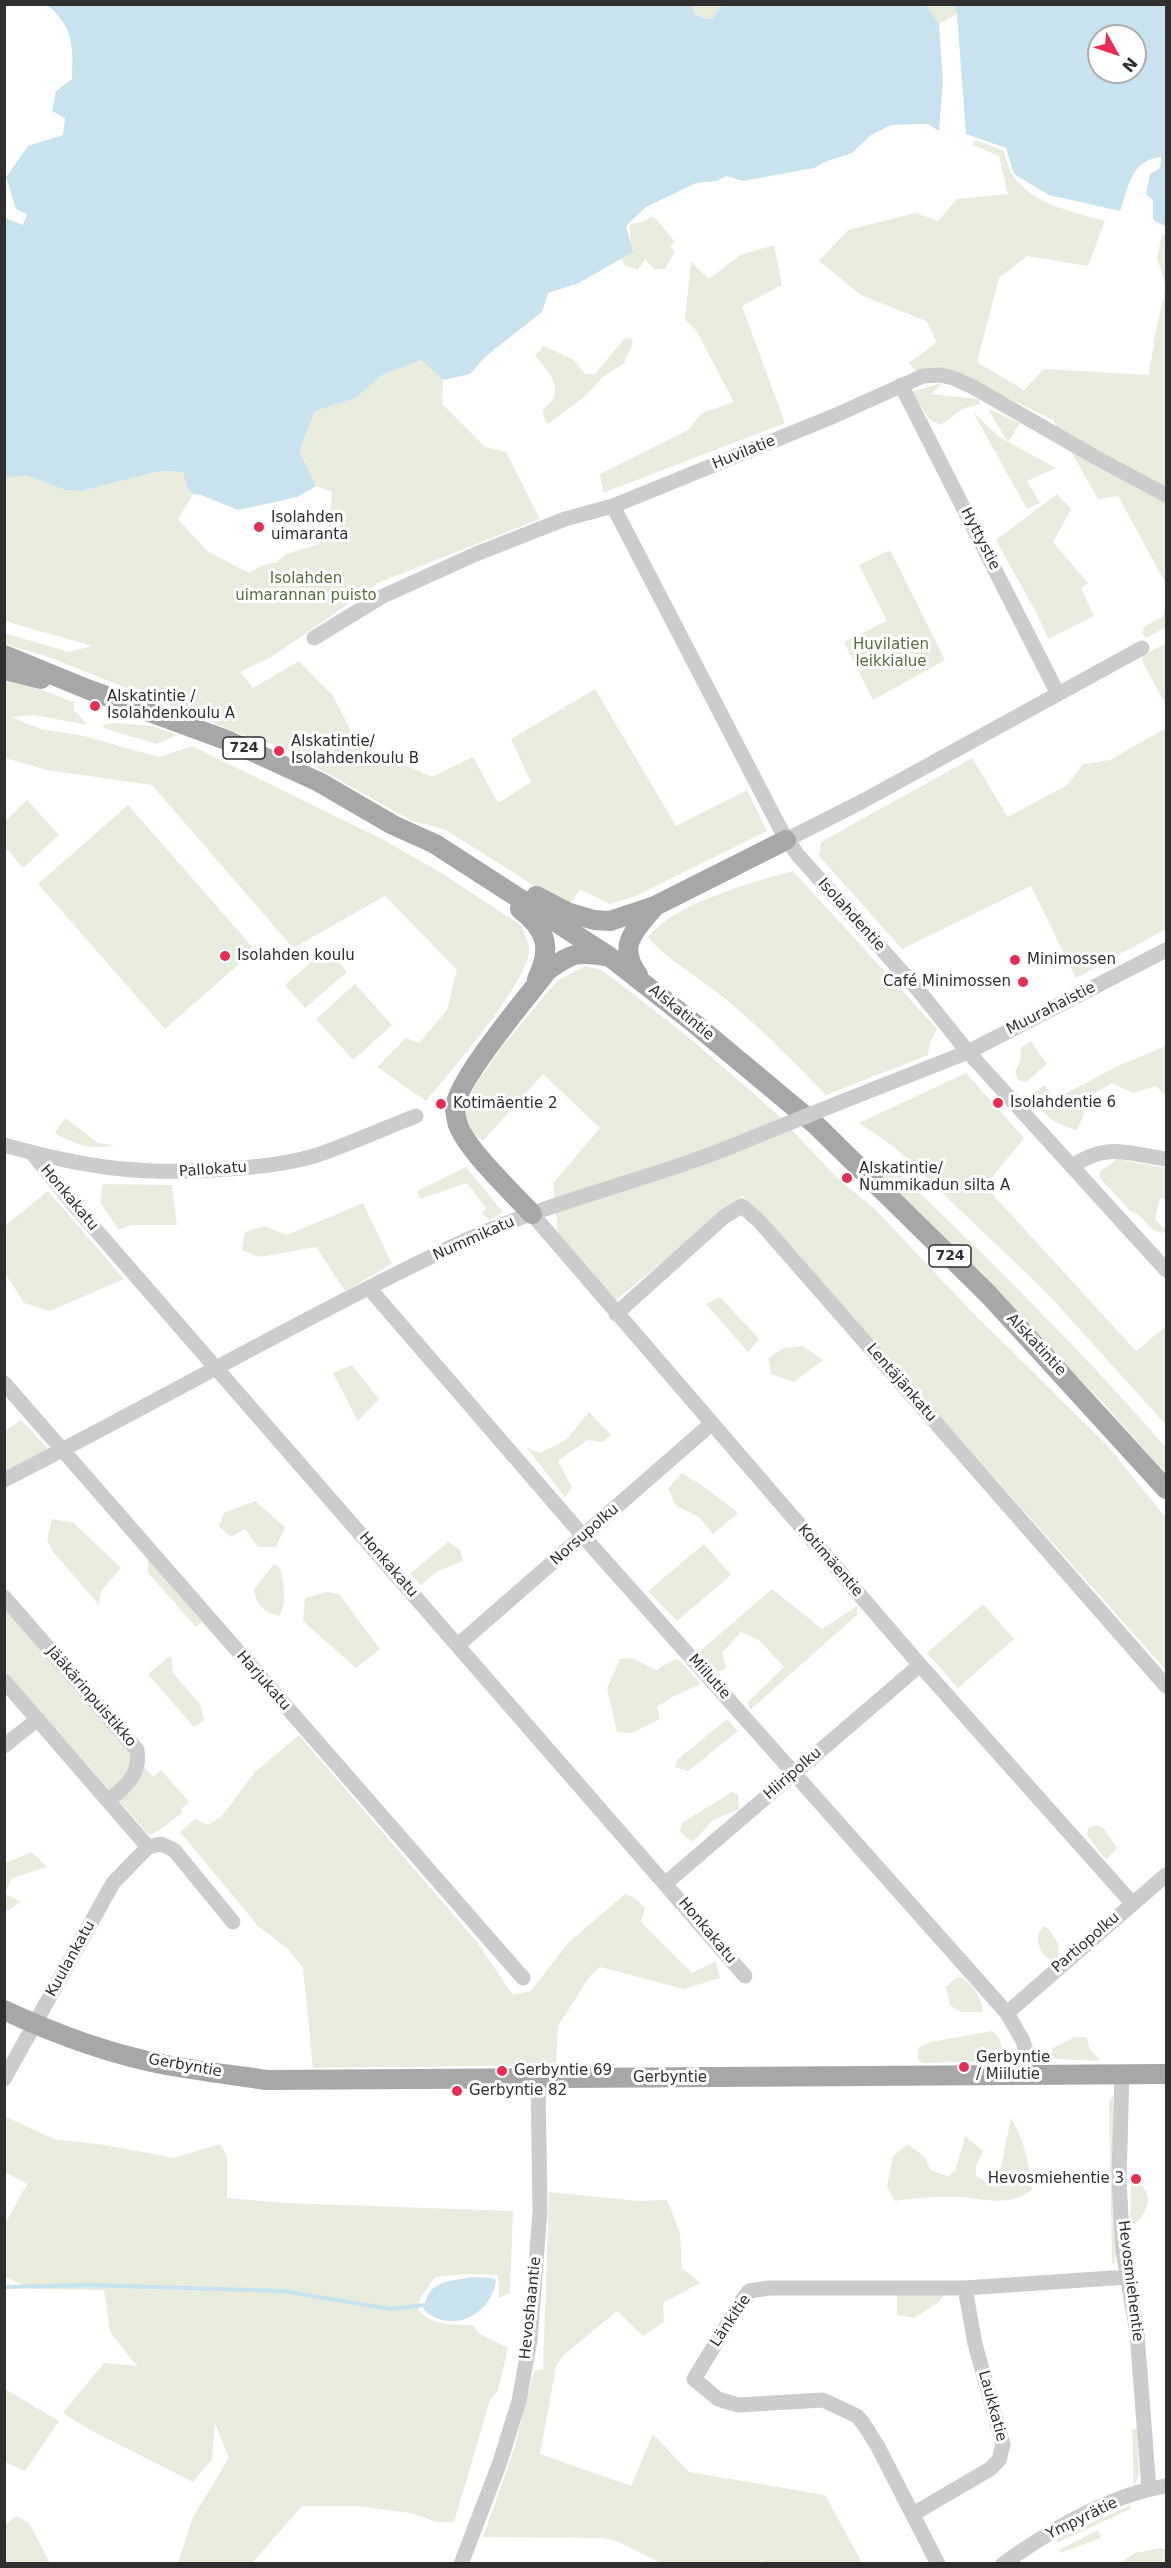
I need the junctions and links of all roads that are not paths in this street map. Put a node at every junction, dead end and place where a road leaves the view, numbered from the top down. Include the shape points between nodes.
1 (902, 385) junction
2 (1167, 495) edge
3 (613, 506) junction
4 (314, 638) dead end
5 (1142, 648) dead end
6 (4, 655) edge
7 (4, 670) edge
8 (87, 689) junction
9 (1058, 694) junction
10 (393, 825) junction
11 (786, 840) junction
12 (435, 844) junction
13 (655, 906) junction
14 (1167, 950) edge
15 (610, 957) junction
16 (643, 983) junction
17 (531, 993) junction
18 (968, 1052) junction
19 (416, 1116) dead end
20 (4, 1145) edge
21 (32, 1152) junction
22 (1167, 1159) edge
23 (1073, 1166) junction
24 (532, 1214) junction
25 (1167, 1270) edge
26 (369, 1288) junction
27 (616, 1314) junction
28 (216, 1368) junction
29 (4, 1383) edge
30 (711, 1424) junction
31 (63, 1450) junction
32 (4, 1480) edge
33 (1167, 1489) edge
34 (583, 1536) junction
35 (4, 1597) edge
36 (458, 1645) junction
37 (920, 1665) junction
38 (4, 1681) edge
39 (1167, 1686) edge
40 (38, 1719) junction
41 (4, 1746) edge
42 (794, 1773) junction
43 (109, 1800) junction
44 (148, 1847) junction
45 (1167, 1875) edge
46 (666, 1883) junction
47 (1132, 1903) junction
48 (233, 1923) dead end
49 (745, 1976) dead end
50 (523, 1978) dead end
51 (4, 2010) edge
52 (1007, 2013) junction
53 (35, 2024) junction
54 (1122, 2074) junction
55 (1167, 2074) edge
56 (1033, 2075) junction
57 (4, 2079) edge
58 (538, 2079) junction
59 (1127, 2277) junction
60 (965, 2288) junction
61 (1167, 2486) edge
62 (1149, 2489) junction
63 (914, 2514) junction
64 (461, 2564) edge
65 (938, 2564) edge
66 (1003, 2564) edge

1 - 2 street, Huvilatie via 923,376 953,378
1 - 3 street, Huvilatie
1 - 9 street, Hyttystie
3 - 4 street, Huvilatie via 565,519 417,580
3 - 11 street, Isolahdentie
5 - 9 street
6 - 8 main road, Alskatintie / 724
7 - 8 main road, Alskatintie / 724
8 - 10 main road, Alskatintie / 724 via 229,741 318,782
9 - 11 street
10 - 12 main road, Alskatintie / 724
10 - 17 main road via 511,902 539,927 545,937 545,954
11 - 13 main road
11 - 18 street, Isolahdentie
12 - 13 main road via 567,912 594,920 609,921
12 - 15 main road, Alskatintie / 724
13 - 16 main road via 630,938 627,952 628,962
14 - 18 street, Muurahaistie
15 - 16 main road, Alskatintie / 724
15 - 17 main road via 580,952 564,959 548,970
16 - 33 main road, Alskatintie / 724 via 816,1125 988,1294
17 - 24 main road via 474,1068 455,1107 458,1125 470,1145
18 - 23 street, Isolahdentie
18 - 24 street, Nummikatu, bridge via 692,1163
19 - 21 street, Pallokatu via 313,1156 254,1167 186,1173 125,1171 85,1166
20 - 21 street, Pallokatu
21 - 28 street, Honkakatu
22 - 23 street via 1110,1151 1097,1152
23 - 25 street, Isolahdentie
24 - 26 street, Nummikatu
24 - 27 street, Kotimäentie
26 - 28 street, Nummikatu
26 - 34 street, Miilutie
27 - 30 street, Kotimäentie
27 - 39 street, Lentäjänkatu via 725,1216 742,1206
28 - 31 street, Nummikatu
28 - 36 street, Honkakatu
29 - 31 street, Harjukatu
30 - 34 street, Norsupolku
30 - 37 street, Kotimäentie
31 - 32 street, Nummikatu
31 - 50 street, Harjukatu
34 - 36 street, Norsupolku
34 - 42 street, Miilutie
35 - 43 street, Jääkärinpuistikko via 137,1750 139,1761 134,1775
36 - 46 street, Honkakatu
37 - 42 street, Hiiripolku
37 - 47 street, Kotimäentie
38 - 40 street
40 - 41 street
40 - 43 street
42 - 46 street, Hiiripolku
42 - 52 street, Miilutie
43 - 44 street
44 - 48 street via 161,1844 174,1850
44 - 53 street, Kuulankatu via 113,1883
45 - 47 street, Partiopolku
46 - 49 street, Honkakatu
47 - 52 street, Partiopolku
51 - 53 main road, Gerbyntie
52 - 56 street, Miilutie via 1023,2042
53 - 57 street, Kuulankatu
53 - 58 main road, Gerbyntie via 106,2050 155,2062 266,2080
54 - 55 main road, Gerbyntie
54 - 56 main road, Gerbyntie
54 - 59 street, Hevosmiehentie via 1119,2179
56 - 58 main road, Gerbyntie
58 - 64 street, Hevoshaantie via 540,2211 530,2340 519,2401
59 - 60 street, Länkitie
59 - 62 street, Hevosmiehentie via 1137,2333
60 - 63 street, Laukkatie via 975,2344 1003,2445 999,2460 990,2469
60 - 63 street, Länkitie via 749,2291 694,2379 718,2399 738,2404 823,2400 857,2416
61 - 62 street, Ympyrätie
62 - 66 street, Ympyrätie via 1049,2534
63 - 65 street, Länkitie

